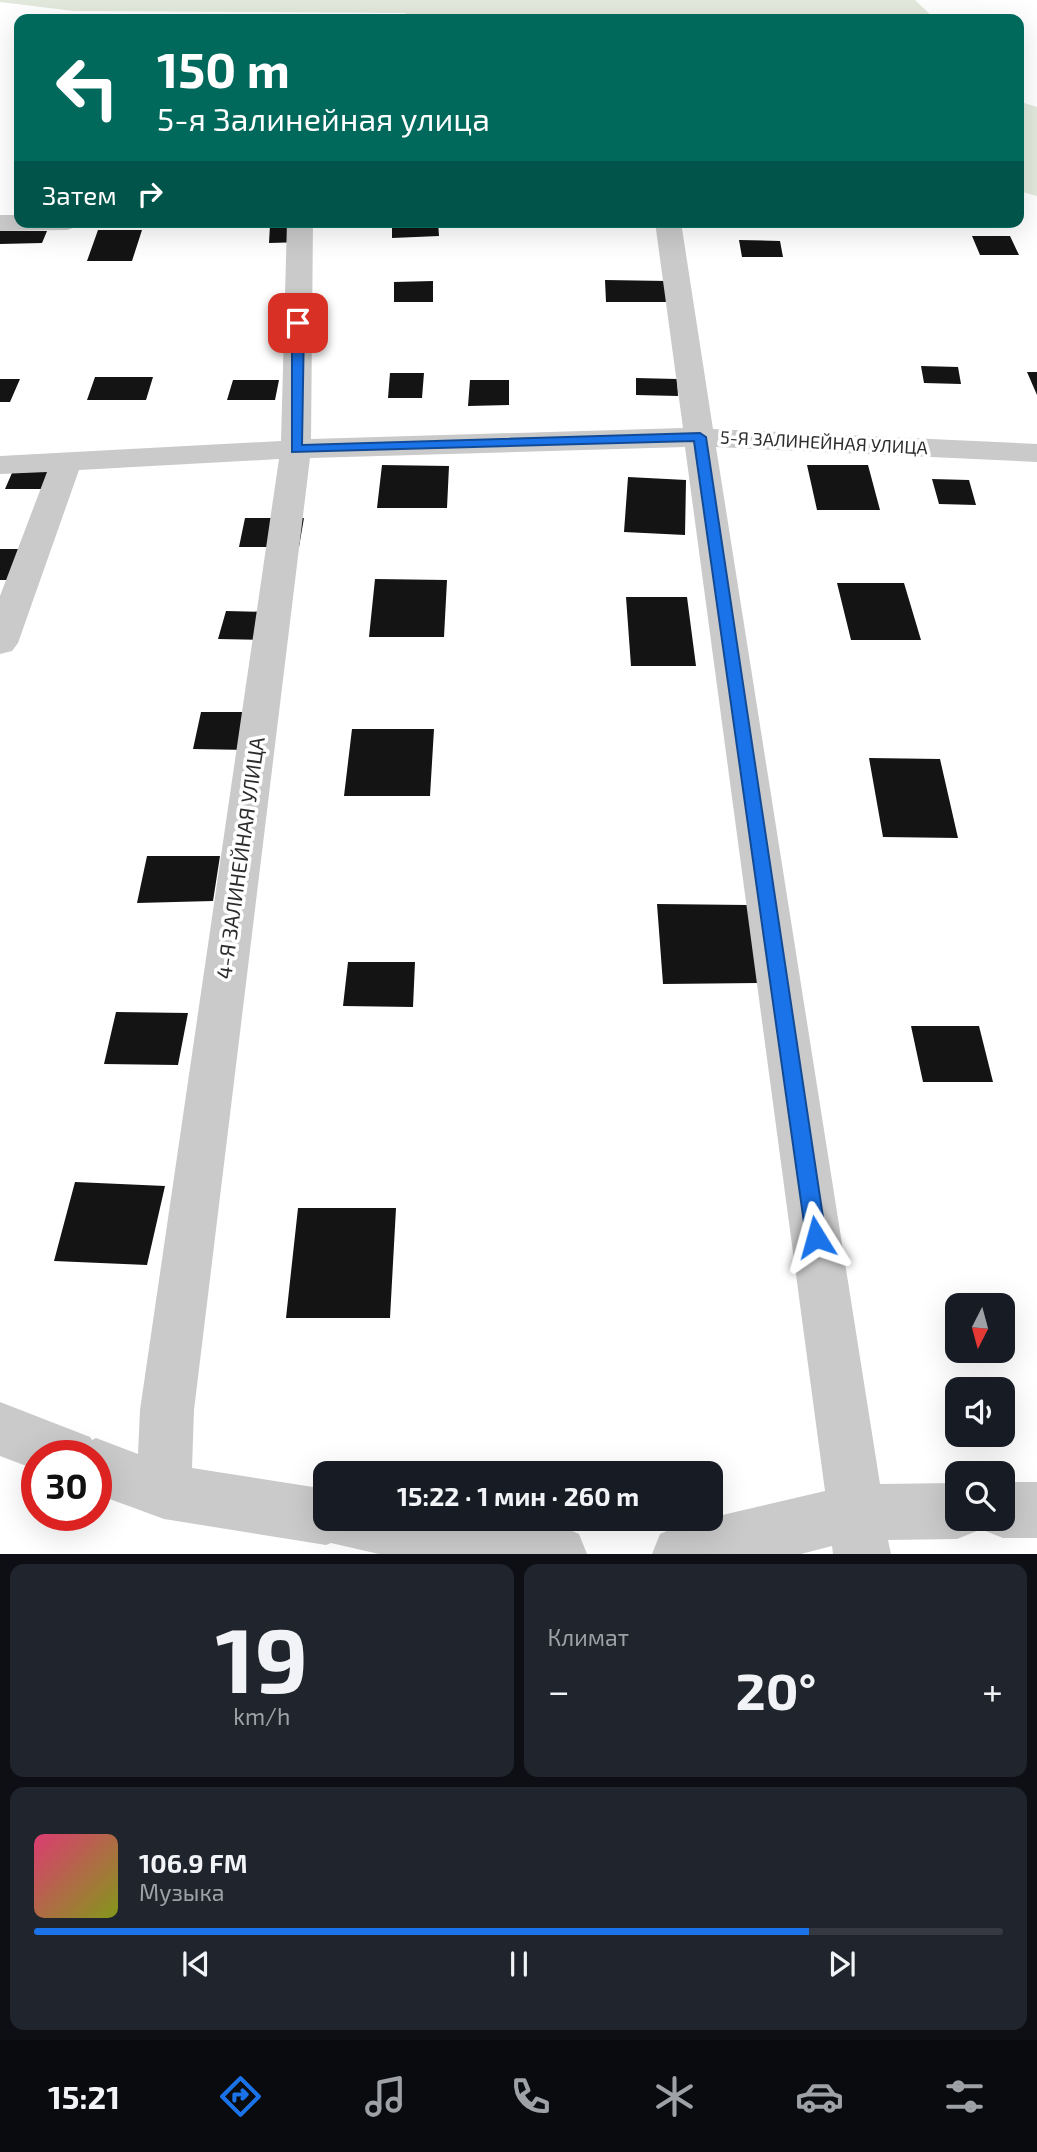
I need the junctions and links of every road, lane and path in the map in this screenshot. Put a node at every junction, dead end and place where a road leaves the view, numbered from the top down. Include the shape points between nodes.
1 (300, 228) edge
2 (669, 228) edge
3 (700, 437) junction
4 (296, 449) junction
5 (1037, 453) edge
6 (66, 463) junction
7 (0, 465) edge
8 (0, 643) edge
9 (0, 1429) edge
10 (29, 1440) edge
11 (112, 1472) edge
12 (164, 1492) junction
13 (1015, 1510) edge
14 (1037, 1510) edge
15 (945, 1514) edge
16 (313, 1515) edge
17 (417, 1531) edge
18 (859, 1533) edge
19 (559, 1553) edge
20 (680, 1553) edge

1 - 4 street, 4-Я ЗАЛИНЕЙНАЯ УЛИЦА
2 - 3 street
3 - 4 street, 5-Я ЗАЛИНЕЙНАЯ УЛИЦА
3 - 5 street, 5-Я ЗАЛИНЕЙНАЯ УЛИЦА
3 - 18 street
4 - 6 street, 5-Я ЗАЛИНЕЙНАЯ УЛИЦА
4 - 12 street, 4-Я ЗАЛИНЕЙНАЯ УЛИЦА via 167,1410
6 - 7 street, 5-Я ЗАЛИНЕЙНАЯ УЛИЦА
6 - 8 street
9 - 10 street
11 - 12 street
12 - 16 street
13 - 14 street
15 - 18 street
17 - 19 street
18 - 20 street

